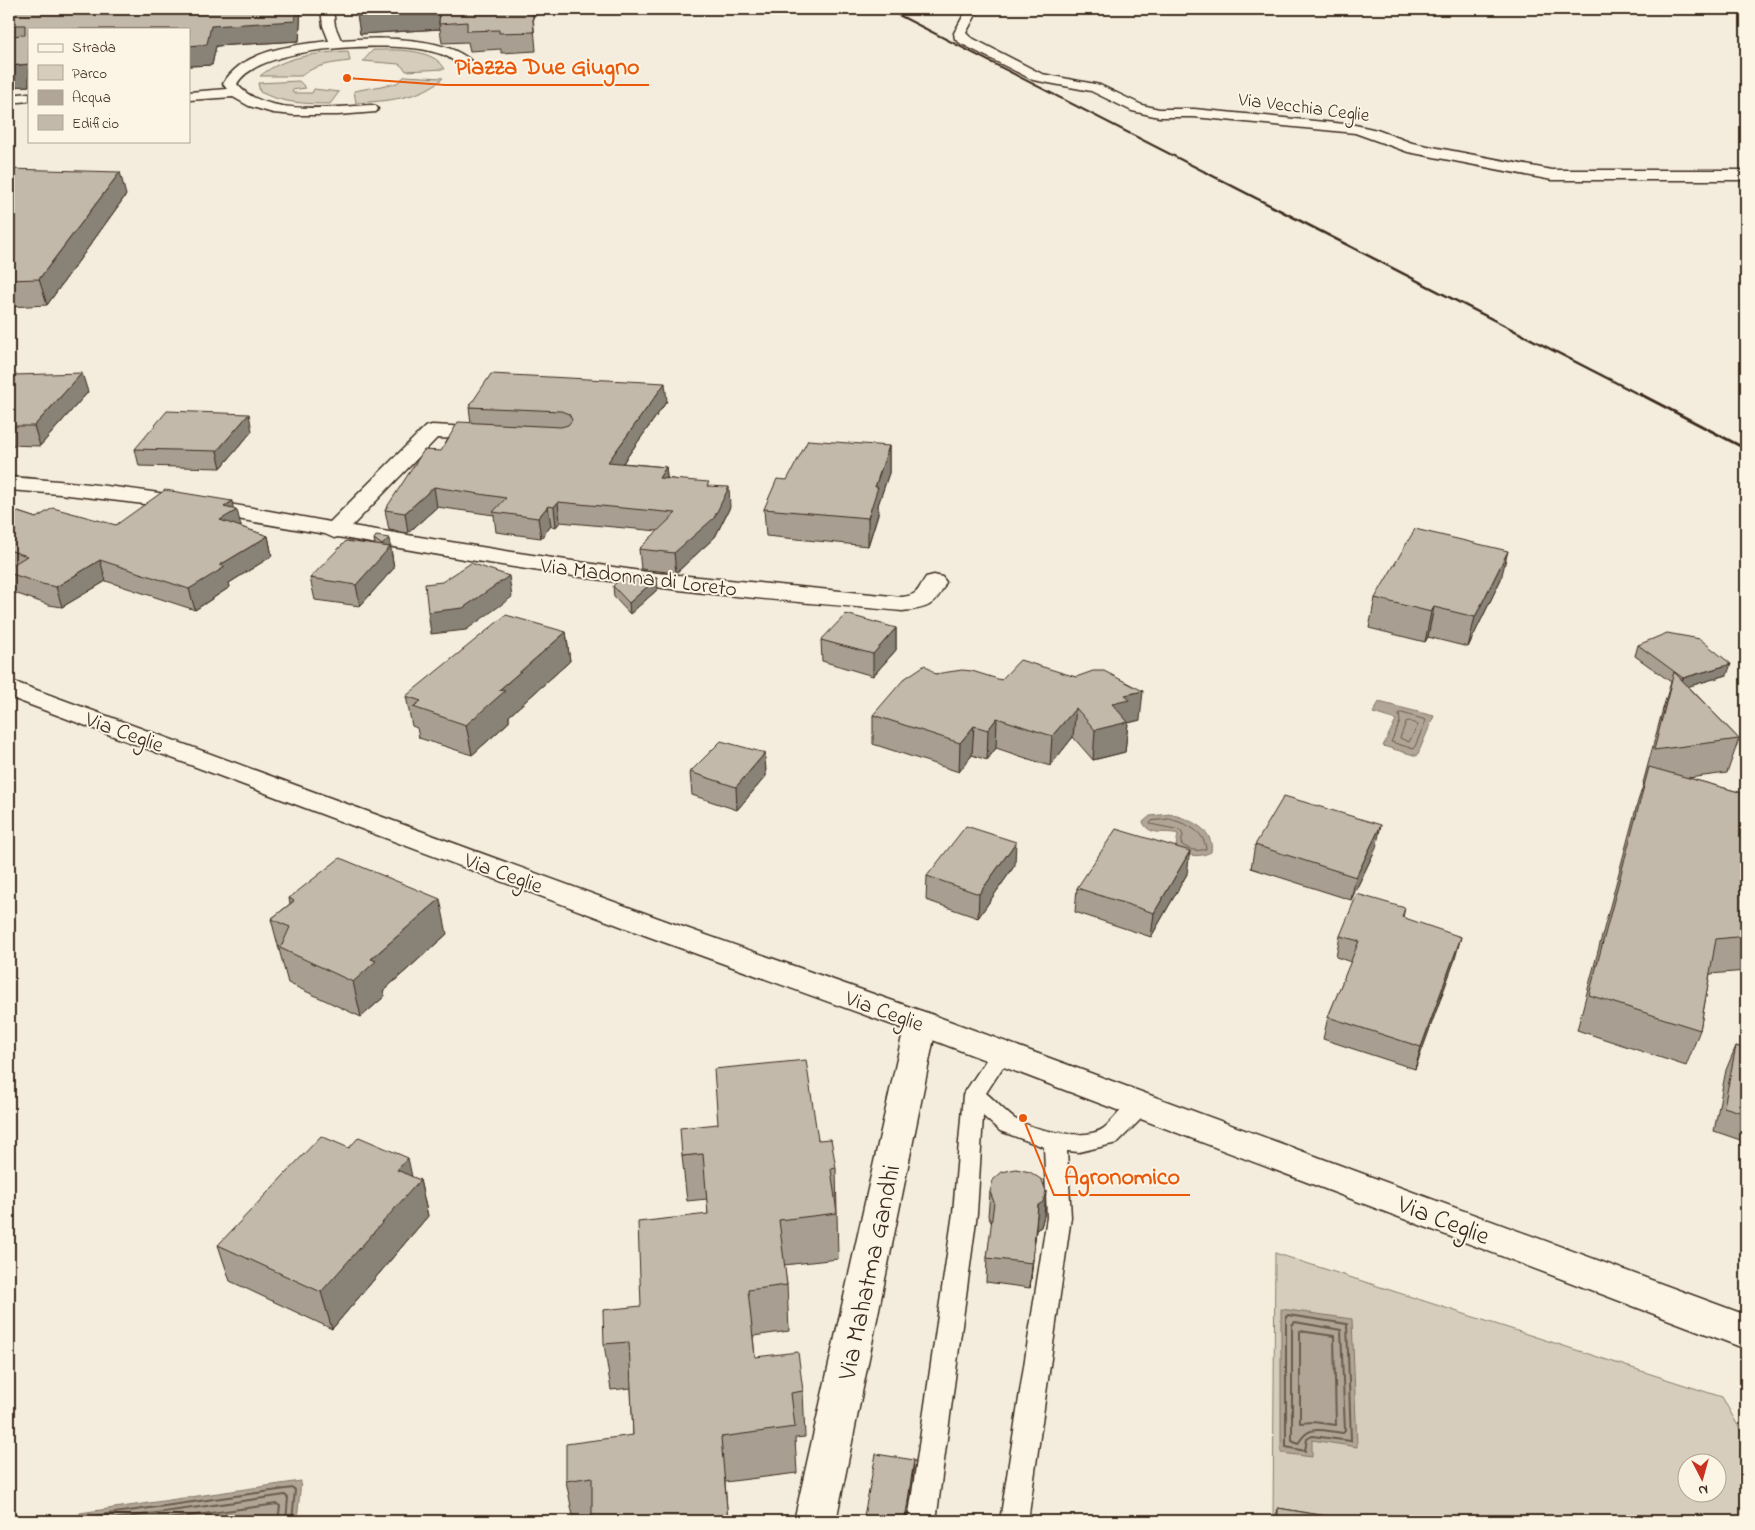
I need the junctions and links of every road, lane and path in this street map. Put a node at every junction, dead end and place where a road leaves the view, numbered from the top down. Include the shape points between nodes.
1 (327, 9) edge
2 (973, 9) edge
3 (336, 44) junction
4 (470, 67) dead end
5 (190, 86) edge
6 (232, 88) junction
7 (190, 96) edge
8 (28, 97) edge
9 (9, 99) edge
10 (28, 106) edge
11 (9, 107) edge
12 (371, 109) dead end
13 (1746, 175) edge
14 (507, 435) edge
15 (9, 484) edge
16 (334, 530) junction
17 (934, 582) dead end
18 (9, 688) edge
19 (921, 1023) junction
20 (1001, 1053) junction
21 (974, 1095) junction
22 (1141, 1105) junction
23 (1055, 1142) junction
24 (1746, 1332) edge
25 (815, 1521) edge
26 (922, 1521) edge
27 (1014, 1521) edge

1 - 3 street
2 - 13 street, Via Vecchia Ceglie via 960,33 964,40 1038,77 1094,88 1128,105 1149,111 1355,129 1372,132 1408,147 1552,175
3 - 4 street via 389,42 425,46 458,55
3 - 6 street via 259,61 236,74
5 - 6 street
6 - 7 street
6 - 12 street via 246,100 278,109
8 - 9 street
10 - 11 street
14 - 16 street via 432,431
15 - 16 street, Via Madonna di Loreto via 147,496
16 - 17 street, Via Madonna di Loreto via 544,565 672,582 902,604 923,600
18 - 19 street, Via Ceglie
19 - 20 street, Via Ceglie
19 - 25 street, Via Mahatma Gandhi
20 - 21 lane
20 - 22 street, Via Ceglie
21 - 23 lane via 1008,1125
21 - 26 lane via 965,1214
22 - 23 lane via 1109,1137 1079,1143
22 - 24 street, Via Ceglie
23 - 27 lane via 1058,1217

